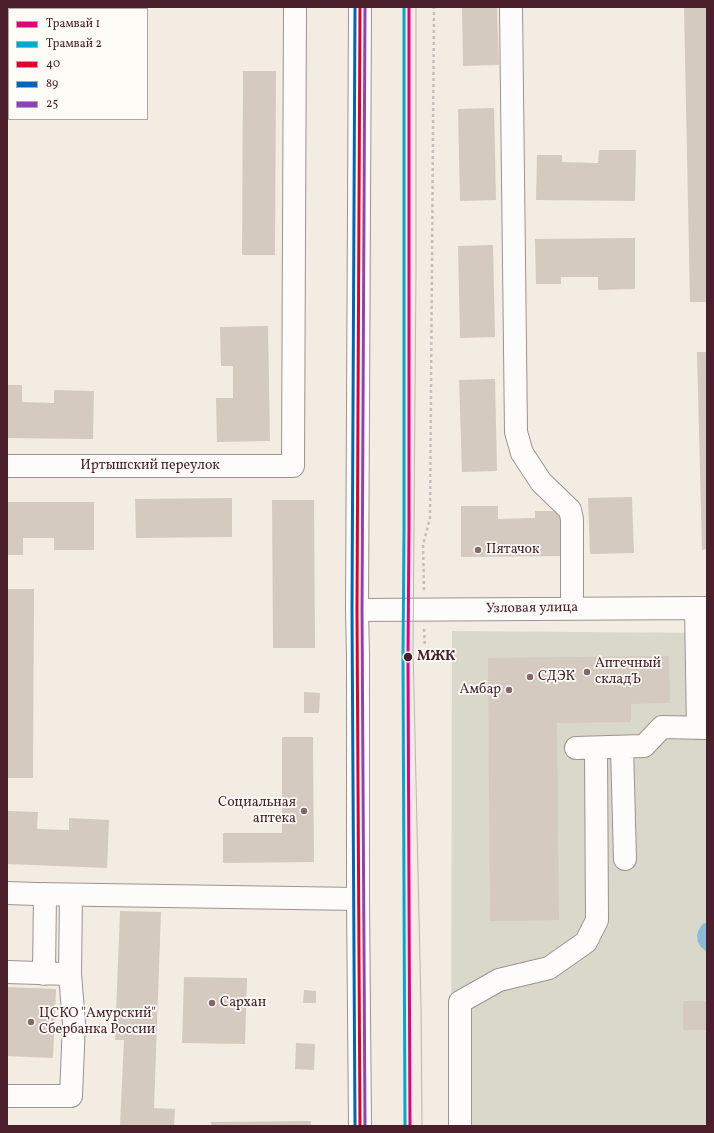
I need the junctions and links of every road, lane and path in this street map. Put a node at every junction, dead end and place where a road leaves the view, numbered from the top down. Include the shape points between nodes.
1 (295, 7) edge
2 (360, 7) edge
3 (434, 7) edge
4 (512, 7) edge
5 (7, 466) edge
6 (702, 608) edge
7 (572, 609) junction
8 (357, 610) junction
9 (424, 610) junction
10 (425, 646) dead end
11 (702, 728) edge
12 (622, 747) junction
13 (625, 859) dead end
14 (7, 893) edge
15 (45, 894) junction
16 (71, 895) junction
17 (358, 899) junction
18 (7, 972) edge
19 (44, 974) junction
20 (70, 974) junction
21 (7, 1096) edge
22 (360, 1126) edge
23 (460, 1126) edge

1 - 5 main road, Иртышский переулок via 294,466
2 - 8 main road
3 - 9 path via 430,518 423,545
4 - 7 main road via 516,432 522,453 541,482 570,510
6 - 7 main road, Узловая улица
6 - 11 main road
7 - 9 main road, Узловая улица
8 - 9 main road, Узловая улица
8 - 17 main road
9 - 10 path
11 - 12 main road via 662,727 644,746
12 - 13 main road
12 - 23 main road via 586,748 597,920 586,942 549,968 499,980 460,1002
14 - 15 main road
15 - 16 main road
15 - 19 main road
16 - 17 main road
16 - 20 main road
17 - 22 main road
18 - 19 main road
19 - 20 main road
20 - 21 main road via 74,1022 71,1096

